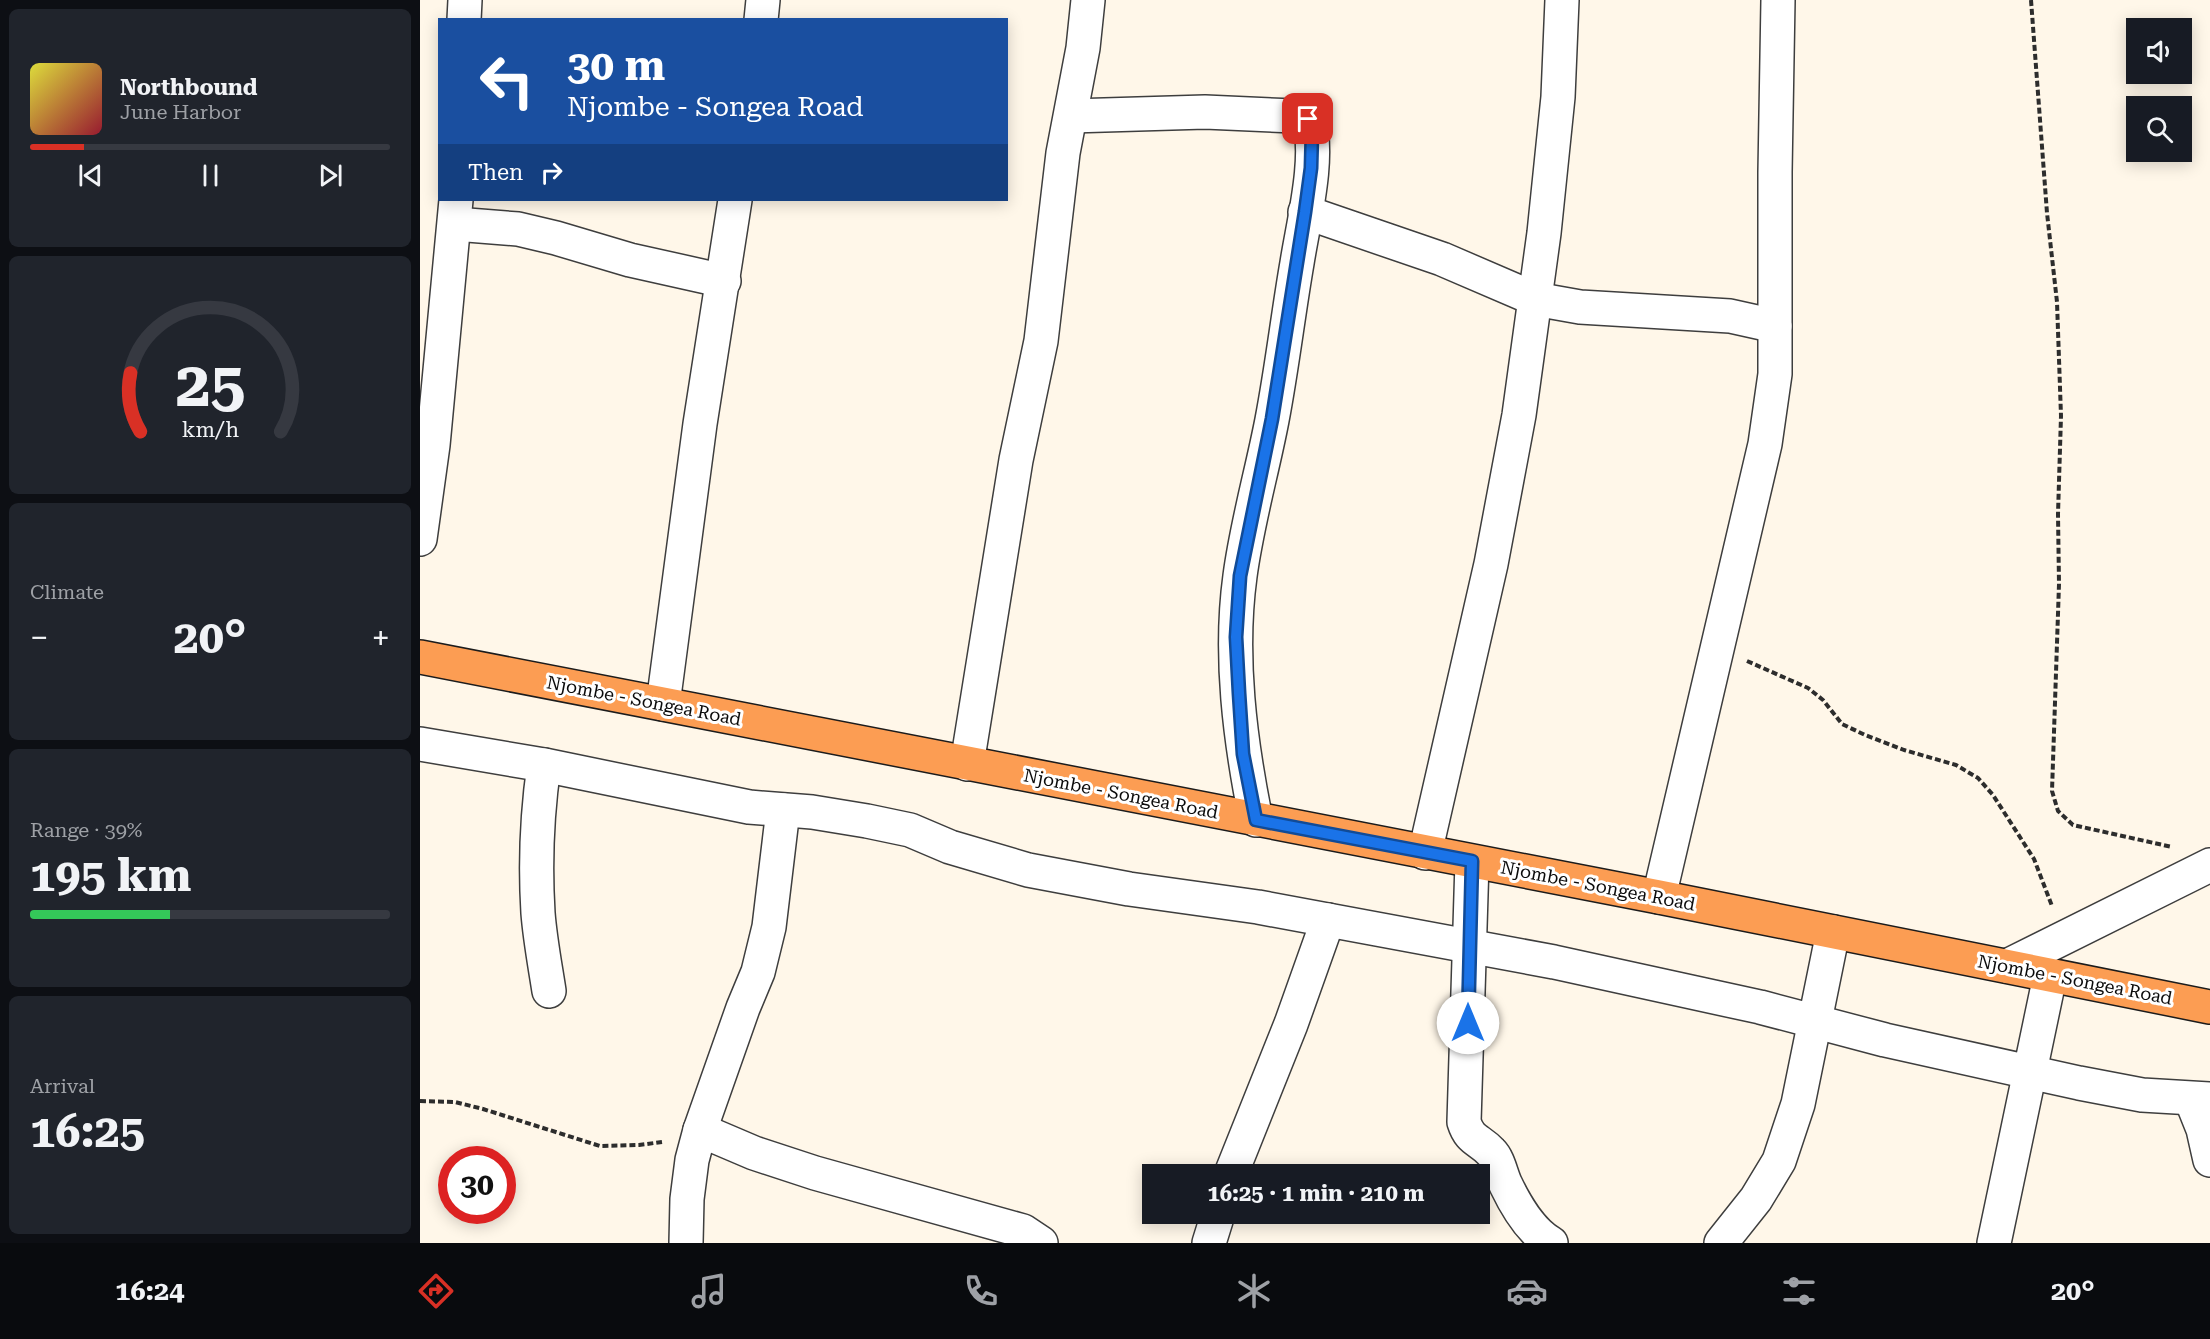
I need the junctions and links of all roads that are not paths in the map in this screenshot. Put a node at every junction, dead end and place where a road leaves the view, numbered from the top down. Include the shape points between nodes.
1 (465, 0) edge
2 (764, 0) edge
3 (1089, 0) edge
4 (1562, 0) edge
5 (1778, 0) edge
6 (464, 18) edge
7 (761, 18) edge
8 (1071, 116) junction
9 (735, 201) edge
10 (456, 212) edge
11 (1305, 212) junction
12 (724, 280) junction
13 (1535, 299) junction
14 (1775, 326) junction
15 (420, 539) edge
16 (420, 657) edge
17 (663, 704) junction
18 (420, 744) edge
19 (967, 764) junction
20 (544, 765) junction
21 (783, 810) junction
22 (1256, 820) junction
23 (1425, 853) junction
24 (1472, 861) junction
25 (2210, 865) edge
26 (1659, 897) junction
27 (1328, 920) junction
28 (1833, 932) junction
29 (1469, 947) junction
30 (2007, 966) junction
31 (2050, 976) junction
32 (549, 991) dead end
33 (2210, 1007) edge
34 (1815, 1021) junction
35 (2030, 1072) junction
36 (2200, 1099) edge
37 (700, 1130) junction
38 (2210, 1160) edge
39 (1235, 1164) edge
40 (1215, 1224) edge
41 (686, 1243) edge
42 (1041, 1243) edge
43 (1209, 1243) edge
44 (1551, 1243) edge
45 (1721, 1243) edge
46 (1994, 1243) edge

1 - 6 street
2 - 7 street
3 - 8 street
4 - 13 street via 1558,97
5 - 14 street
8 - 11 street via 1205,112 1308,119 1312,131 1311,168
8 - 19 street via 1041,341 1016,460
9 - 12 street
10 - 12 street via 630,260
10 - 15 street via 434,444
11 - 13 street via 1442,259
11 - 22 street via 1272,419 1240,576 1236,637 1243,754
12 - 17 street via 700,424
13 - 14 street via 1580,307 1730,316
13 - 23 street via 1519,415 1491,564
14 - 26 street via 1775,374 1765,444
16 - 17 highway, Njombe - Songea Road
17 - 19 highway, Njombe - Songea Road
18 - 20 street
19 - 22 highway, Njombe - Songea Road
20 - 21 street via 748,807
20 - 32 street via 539,804 538,914
21 - 27 street via 910,830 950,848 1028,870
21 - 37 street via 769,927 758,972
22 - 23 highway, Njombe - Songea Road
23 - 24 highway, Njombe - Songea Road
24 - 26 highway, Njombe - Songea Road
24 - 29 street
25 - 30 street
26 - 28 highway, Njombe - Songea Road
27 - 29 street
27 - 39 street
28 - 30 highway, Njombe - Songea Road
28 - 34 street
29 - 34 street via 1554,962
29 - 44 street via 1464,1122 1468,1134 1491,1152 1532,1226
30 - 31 highway, Njombe - Songea Road
31 - 33 highway, Njombe - Songea Road
31 - 35 street
34 - 35 street
34 - 45 street via 1797,1104 1779,1161 1756,1199
35 - 36 street via 2142,1095
35 - 46 street
36 - 38 street
37 - 41 street via 688,1190
37 - 42 street via 815,1173 1023,1231
40 - 43 street

